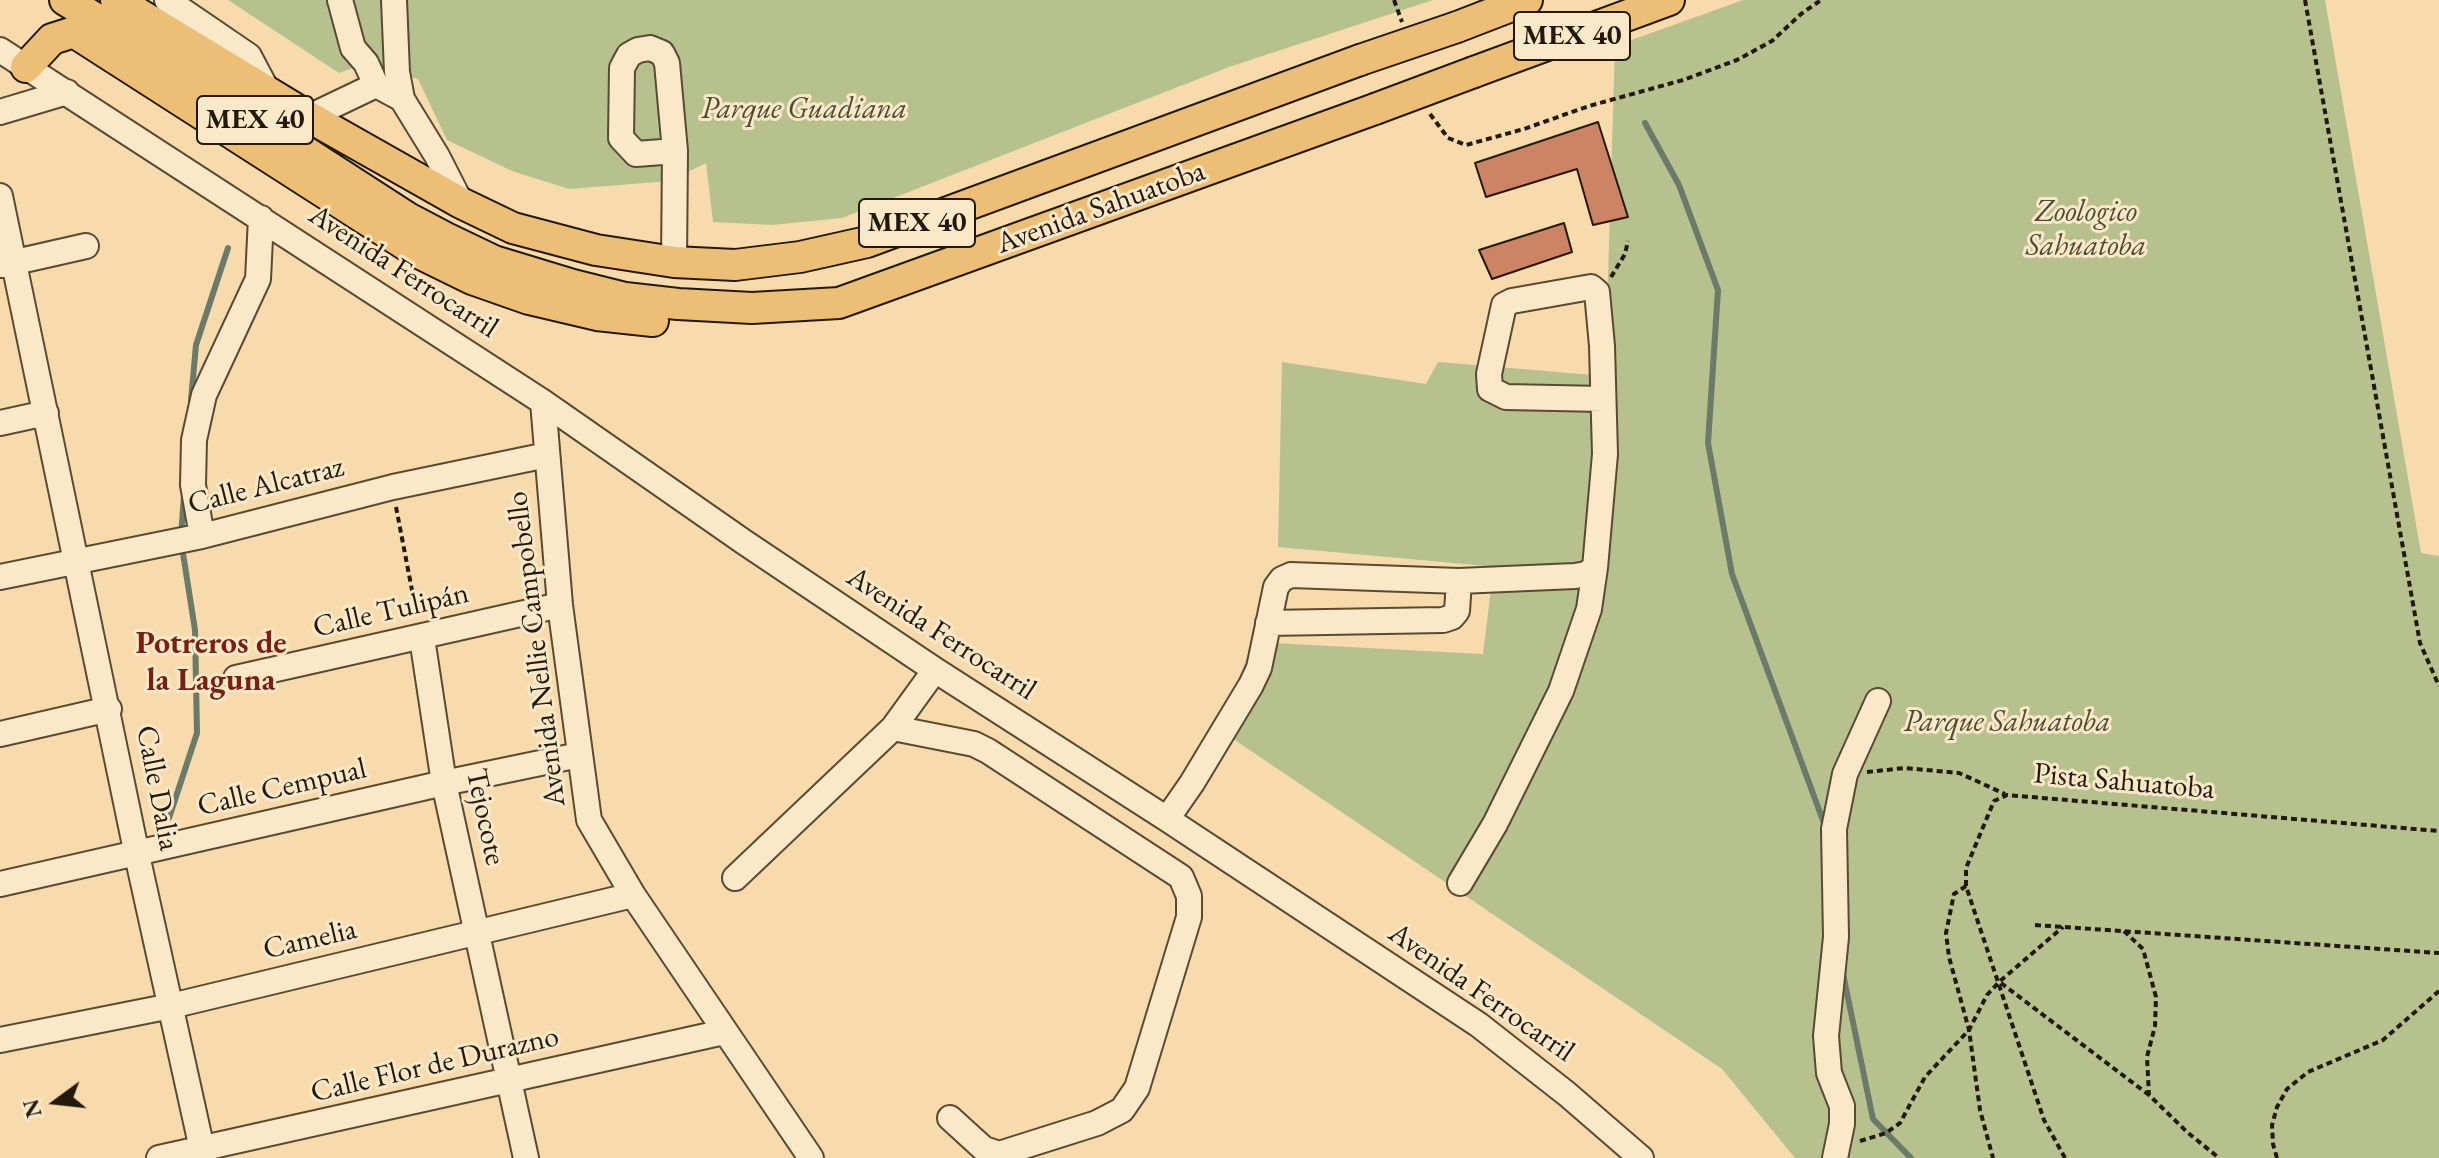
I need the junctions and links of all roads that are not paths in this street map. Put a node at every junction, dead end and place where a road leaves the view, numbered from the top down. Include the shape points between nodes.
1 (65, 0) edge
2 (116, 0) edge
3 (167, 0) edge
4 (340, 0) edge
5 (394, 0) edge
6 (1527, 0) edge
7 (1669, 0) edge
8 (0, 50) edge
9 (26, 67) junction
10 (376, 85) junction
11 (267, 90) junction
12 (67, 92) junction
13 (402, 99) junction
14 (0, 112) edge
15 (309, 117) junction
16 (675, 151) dead end
17 (0, 196) edge
18 (461, 203) junction
19 (261, 218) junction
20 (86, 246) dead end
21 (674, 262) junction
22 (8, 263) edge
23 (839, 303) junction
24 (1603, 399) junction
25 (543, 402) junction
26 (46, 413) junction
27 (0, 423) edge
28 (547, 455) junction
29 (202, 536) junction
30 (75, 560) junction
31 (1595, 568) junction
32 (0, 577) edge
33 (1459, 581) junction
34 (560, 605) junction
35 (1268, 623) junction
36 (422, 638) junction
37 (935, 670) junction
38 (236, 678) dead end
39 (1878, 701) dead end
40 (109, 709) junction
41 (893, 728) junction
42 (0, 734) edge
43 (579, 755) junction
44 (444, 783) junction
45 (1167, 819) junction
46 (137, 855) junction
47 (735, 878) dead end
48 (1460, 883) dead end
49 (0, 884) edge
50 (633, 895) junction
51 (476, 934) junction
52 (171, 1006) junction
53 (724, 1032) junction
54 (0, 1040) edge
55 (509, 1082) junction
56 (950, 1118) dead end
57 (203, 1154) edge
58 (1836, 1155) edge
59 (159, 1158) edge
60 (526, 1158) edge
61 (811, 1158) edge
62 (1641, 1158) edge

1 - 23 main road, Avenida Sahuatoba / MEX 40 via 408,218 494,261 625,298 752,308
2 - 11 main road, Avenida Sahuatoba / MEX 40
3 - 11 street via 249,56
4 - 10 street via 353,48
5 - 13 street
6 - 21 main road, Avenida Sahuatoba / MEX 40, bridge via 867,242 735,265
7 - 23 main road, Avenida Sahuatoba / MEX 40, bridge
8 - 9 street
9 - 12 street
9 - 23 main road via 52,39 74,32 417,252 529,299 597,315 754,325 795,322
10 - 13 street
10 - 15 street
11 - 15 main road, Avenida Sahuatoba / MEX 40
12 - 14 street
12 - 19 street, Avenida Ferrocarril
13 - 18 street
15 - 18 main road, Avenida Sahuatoba / MEX 40
16 - 21 street
17 - 22 street, Calle Dalia
18 - 21 main road, Avenida Sahuatoba / MEX 40 via 513,228 596,250
19 - 25 street, Avenida Ferrocarril
19 - 29 street via 258,279 204,395 194,440 193,485
20 - 22 street
22 - 26 street, Calle Dalia
24 - 24 street via 1594,288 1504,305 1490,389 1506,397
24 - 31 street via 1605,454
25 - 28 street, Avenida Nellie Campobello
25 - 37 street, Avenida Ferrocarril
26 - 27 street
26 - 30 street, Calle Dalia
28 - 29 street, Calle Alcatraz via 393,487
28 - 34 street, Avenida Nellie Campobello
29 - 30 street, Calle Alcatraz
30 - 32 street, Calle Alcatraz
30 - 40 street, Calle Dalia
31 - 33 street via 1575,576
31 - 48 street via 1589,609 1561,691
33 - 35 street via 1457,611 1443,620
33 - 35 street via 1291,575 1276,587
34 - 36 street, Calle Tulipán
34 - 43 street, Avenida Nellie Campobello
35 - 45 street via 1251,685
36 - 38 street, Calle Tulipán
36 - 44 street, Tejocote
37 - 41 street
37 - 45 street, Avenida Ferrocarril
39 - 58 street via 1845,774 1834,829 1836,937 1826,1036 1829,1073 1842,1106
40 - 42 street
40 - 46 street, Calle Dalia
41 - 47 street
41 - 56 street via 988,751 1181,877 1189,896 1189,917 1137,1088 1122,1110 999,1154 984,1149
43 - 44 street, Calle Cempual
43 - 50 street, Avenida Nellie Campobello via 589,820
44 - 46 street, Calle Cempual
44 - 51 street, Tejocote
45 - 62 street, Avenida Ferrocarril via 1479,1025
46 - 49 street, Calle Cempual
46 - 52 street, Calle Dalia
50 - 51 street, Camelia
50 - 53 street, Avenida Nellie Campobello
51 - 52 street, Camelia
51 - 55 street, Tejocote
52 - 54 street, Camelia
52 - 57 street, Calle Dalia
53 - 55 street, Calle Flor de Durazno
53 - 61 street, Avenida Nellie Campobello
55 - 57 street, Calle Flor de Durazno
55 - 60 street, Tejocote
57 - 59 street, Calle Flor de Durazno

